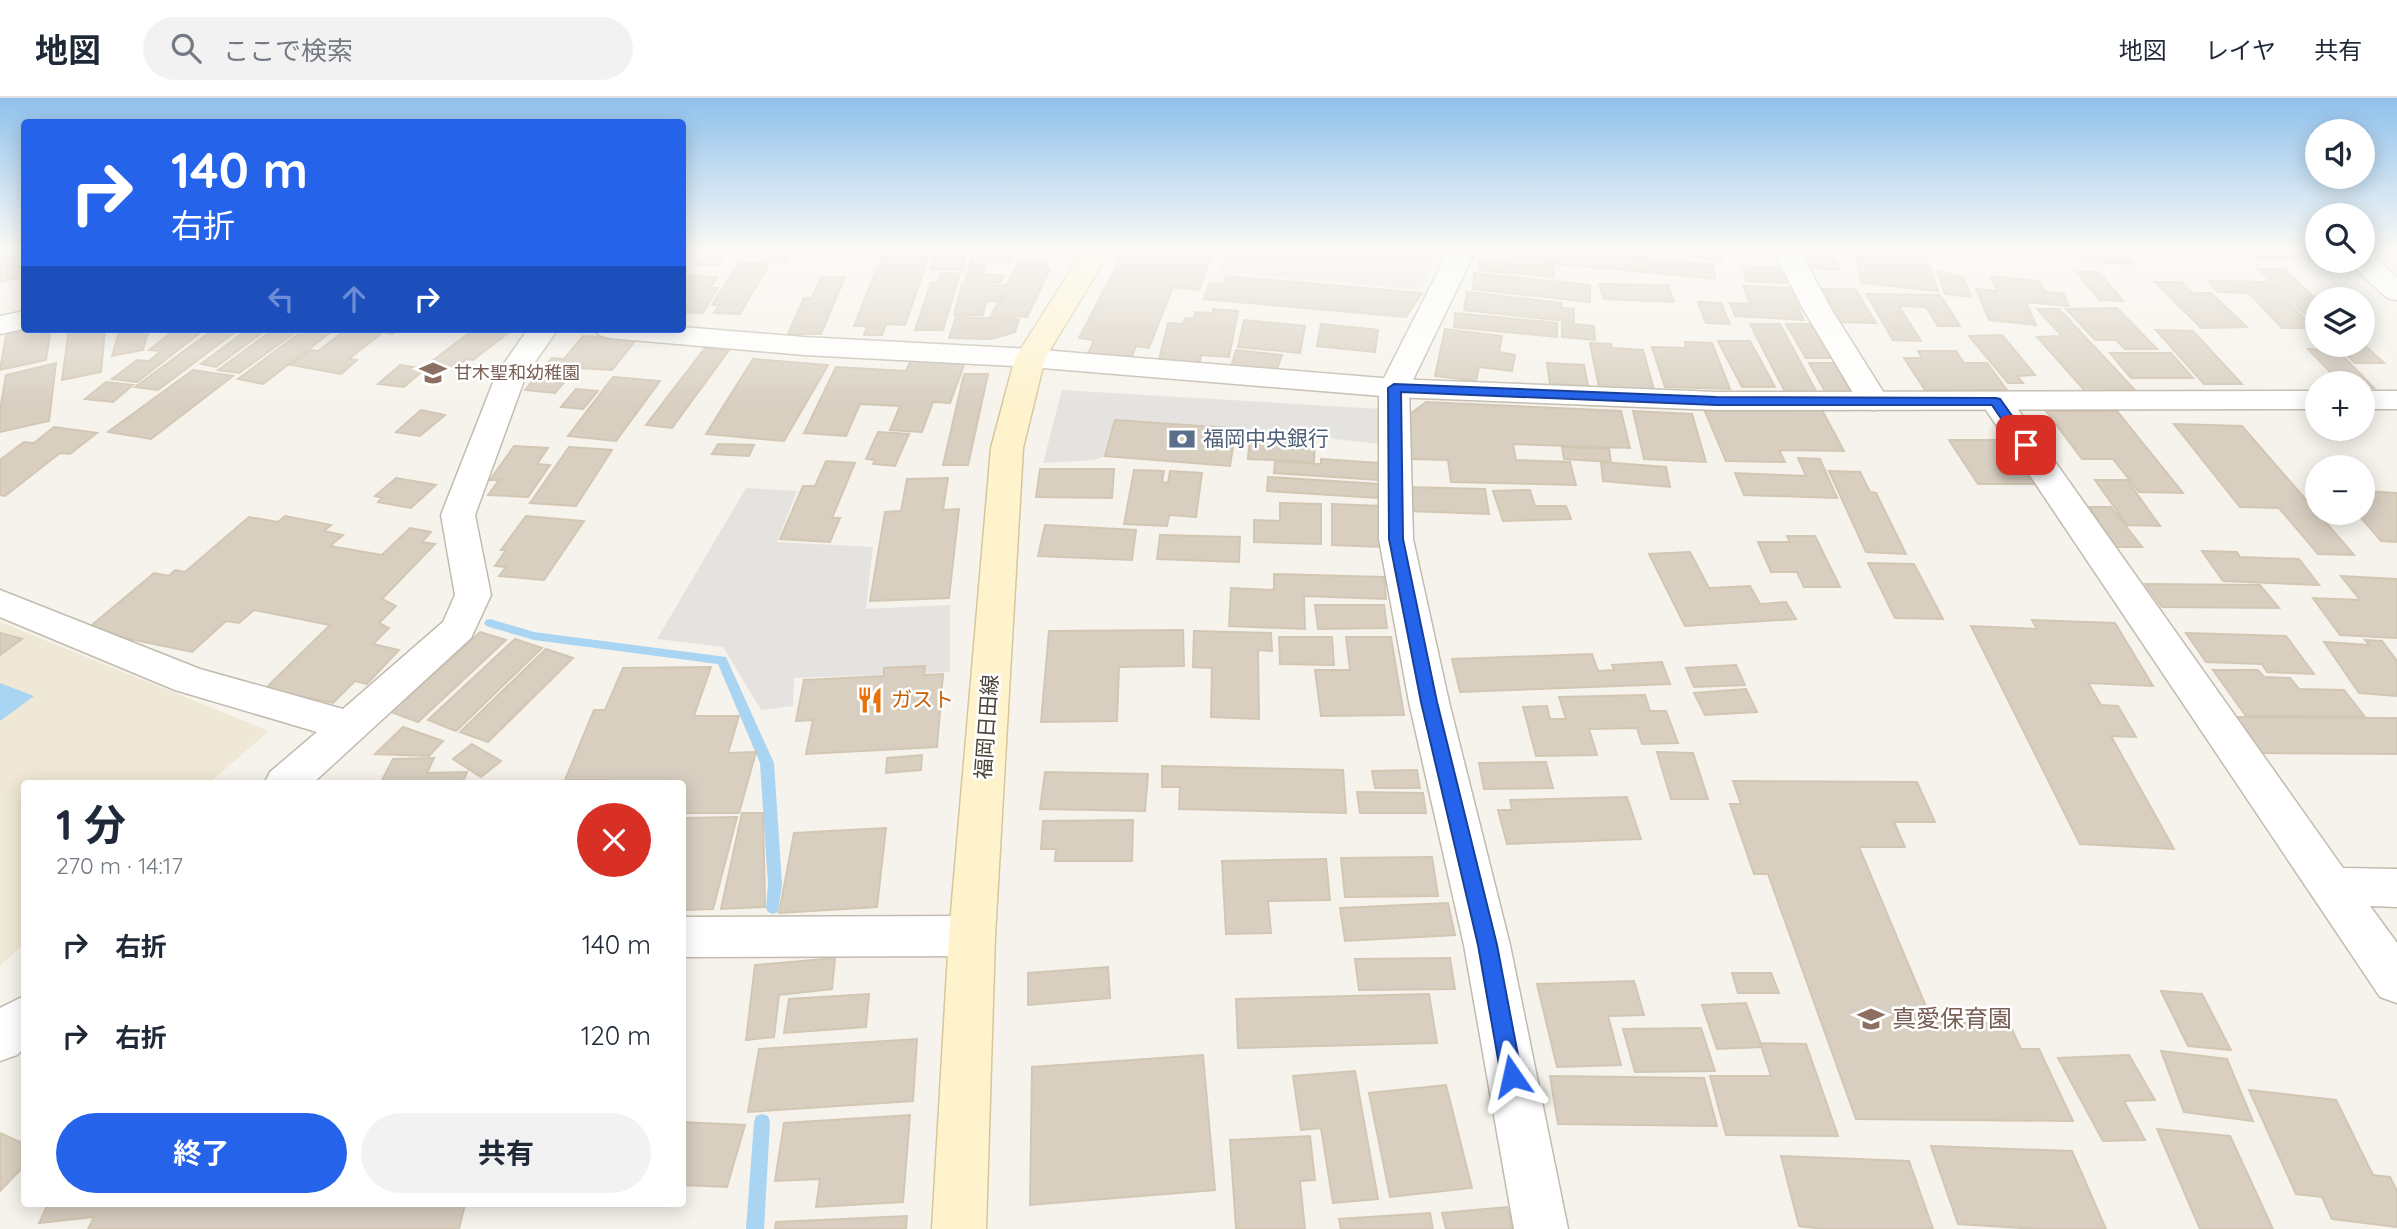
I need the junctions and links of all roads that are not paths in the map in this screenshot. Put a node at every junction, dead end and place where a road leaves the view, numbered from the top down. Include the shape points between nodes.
1 (1066, 301) edge
2 (1438, 301) edge
3 (1813, 301) edge
4 (21, 321) edge
5 (0, 325) edge
6 (539, 333) edge
7 (655, 333) edge
8 (1030, 358) junction
9 (1394, 388) junction
10 (2305, 400) edge
11 (2375, 400) edge
12 (2397, 400) edge
13 (1873, 401) junction
14 (1996, 401) junction
15 (0, 604) edge
16 (349, 726) junction
17 (289, 780) edge
18 (2329, 886) junction
19 (2397, 888) edge
20 (972, 936) junction
21 (686, 937) edge
22 (2397, 982) edge
23 (21, 1021) edge
24 (0, 1039) edge
25 (959, 1229) edge
26 (1541, 1229) edge

1 - 8 main road, 福岡日田線
2 - 9 street
3 - 13 street
4 - 5 street
6 - 16 street via 511,375 458,515 473,595 458,629
7 - 8 street
8 - 9 street
8 - 20 main road, 福岡日田線 via 1007,448
9 - 13 street via 1716,401
9 - 26 street via 1396,539 1487,945
10 - 14 street
11 - 12 street
13 - 14 street
14 - 18 street
15 - 16 street via 189,680
16 - 17 street
18 - 19 street
18 - 22 street
20 - 21 street
20 - 25 main road, 福岡日田線
23 - 24 street

